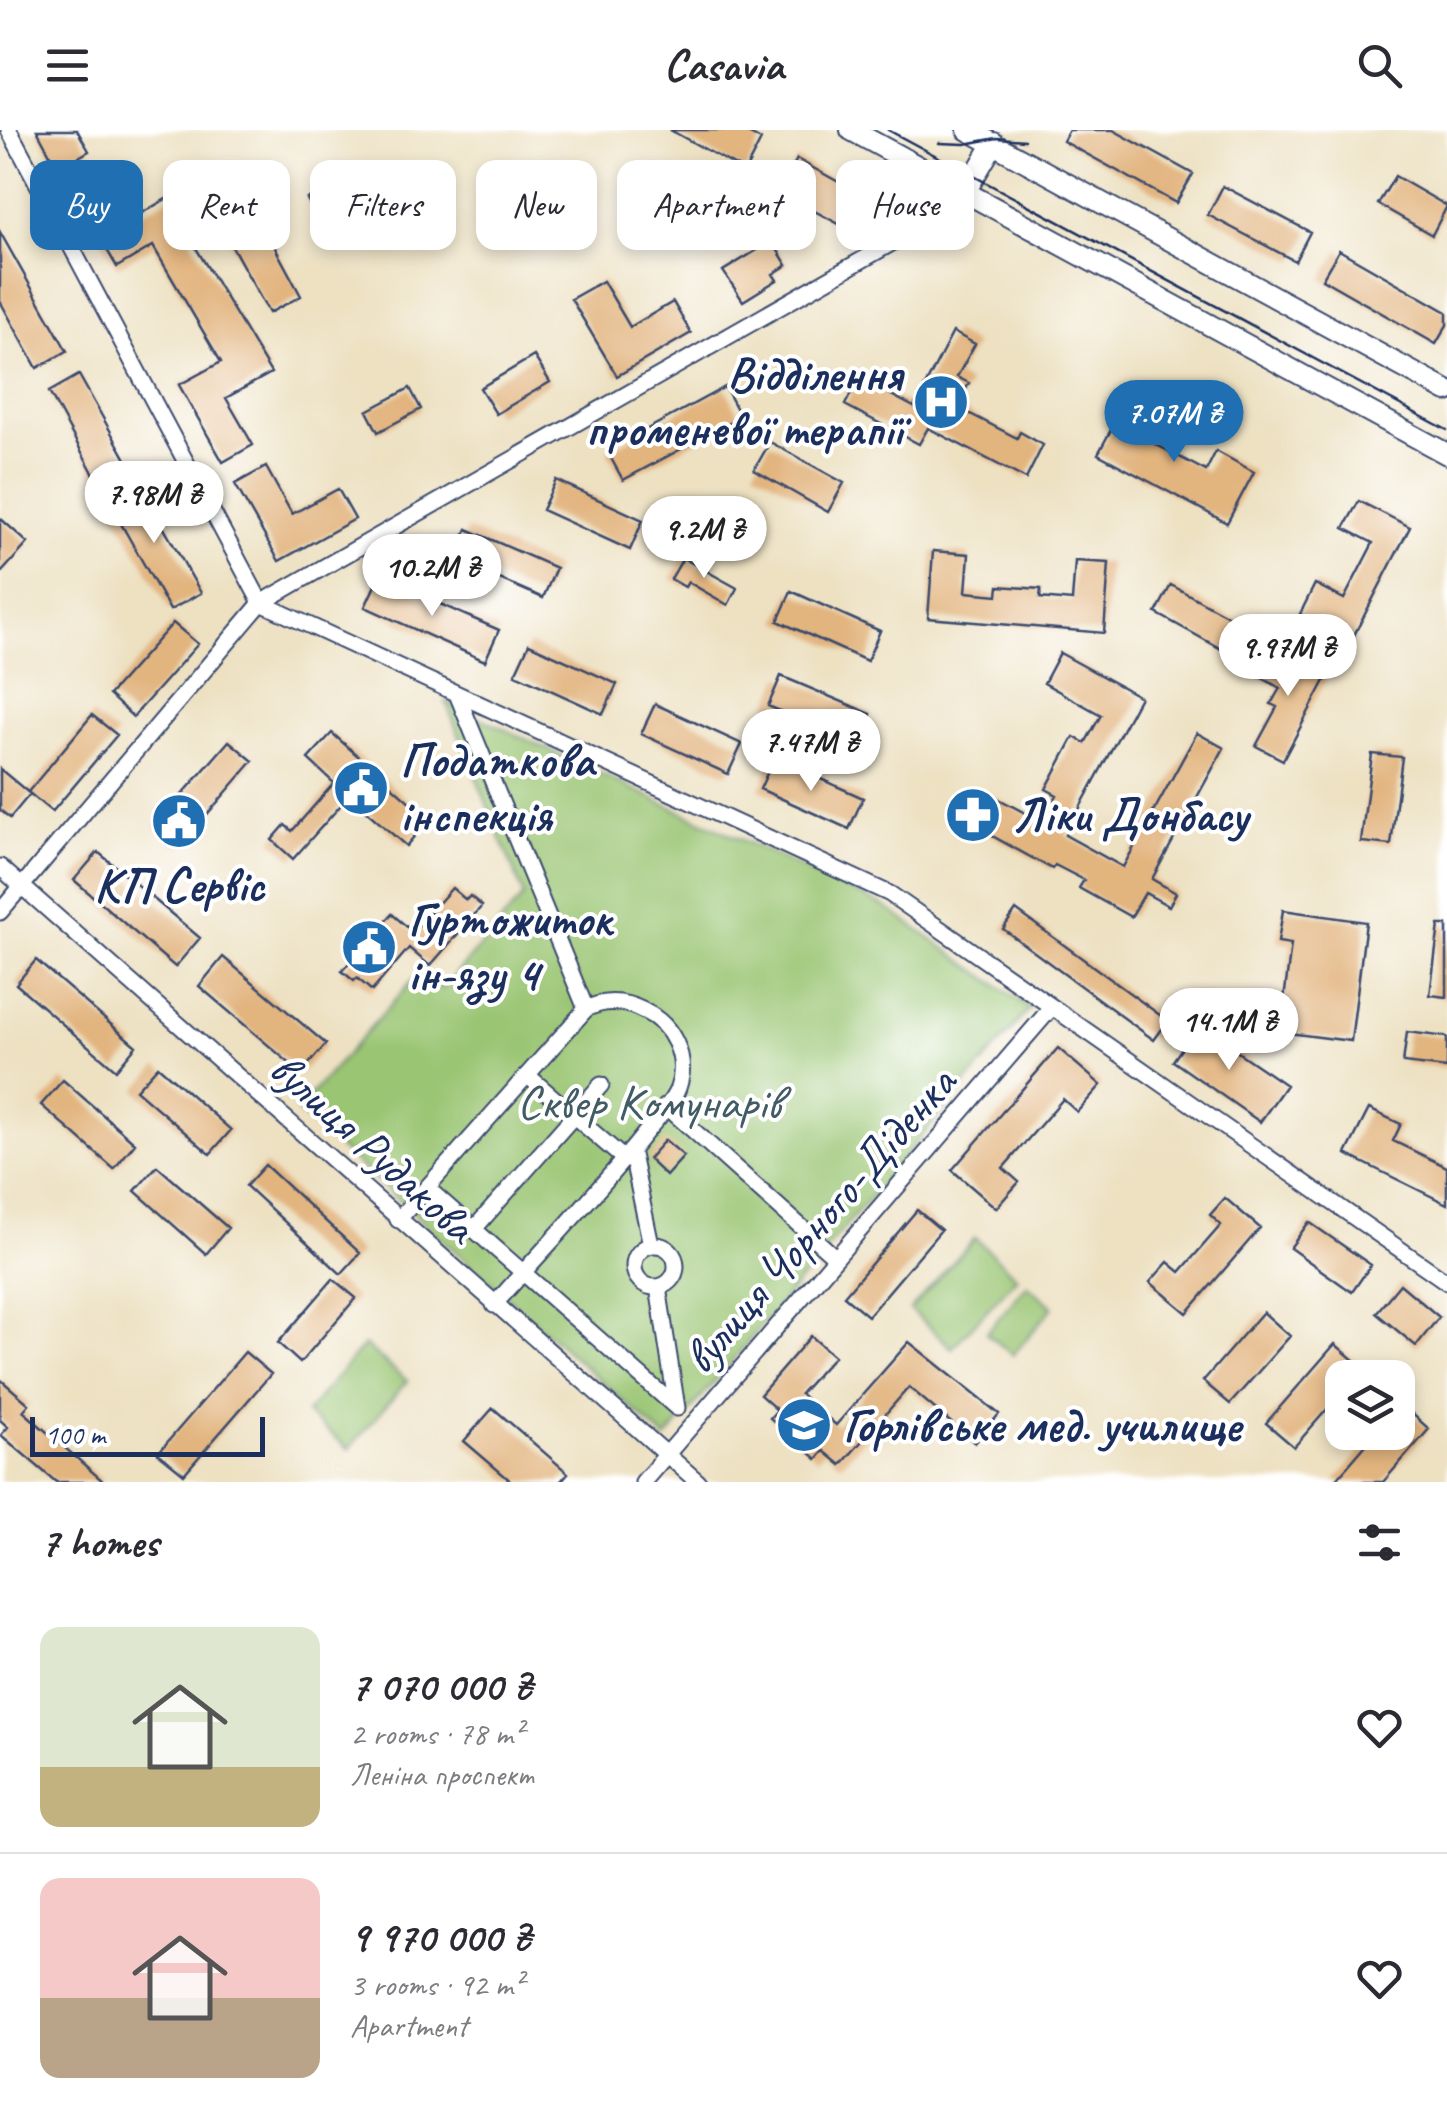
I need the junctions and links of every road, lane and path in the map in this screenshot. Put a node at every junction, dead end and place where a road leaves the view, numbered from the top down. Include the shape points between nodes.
1 (8, 130) edge
2 (851, 130) edge
3 (968, 130) edge
4 (997, 137) edge
5 (906, 160) edge
6 (974, 177) edge
7 (974, 197) edge
8 (880, 250) edge
9 (1447, 390) edge
10 (1447, 454) edge
11 (262, 603) junction
12 (457, 694) junction
13 (0, 867) edge
14 (22, 887) junction
15 (0, 912) edge
16 (1052, 1006) junction
17 (586, 1009) junction
18 (527, 1075) junction
19 (601, 1085) dead end
20 (666, 1106) junction
21 (574, 1116) junction
22 (628, 1155) junction
23 (427, 1188) junction
24 (398, 1220) junction
25 (474, 1229) junction
26 (651, 1245) junction
27 (836, 1258) junction
28 (523, 1272) junction
29 (1447, 1282) edge
30 (658, 1287) junction
31 (494, 1304) junction
32 (666, 1456) junction
33 (643, 1482) edge
34 (698, 1482) edge

1 - 11 street
2 - 5 main road
3 - 4 main road
4 - 6 main road
4 - 9 main road
7 - 10 main road
8 - 11 street
11 - 12 street
11 - 14 street
12 - 16 street via 890,894
12 - 17 street
13 - 14 street, вулиця Рудакова
14 - 15 street
14 - 24 street, вулиця Рудакова
16 - 27 street, вулиця Чорного-Діденка
16 - 29 street
17 - 18 street
17 - 20 street via 617,1002 665,1025 680,1056 678,1088
18 - 21 street
18 - 23 street
19 - 21 street
20 - 22 street
20 - 27 street
21 - 22 street
21 - 25 street
22 - 26 street
22 - 28 street
23 - 24 street
23 - 25 street
24 - 31 street, вулиця Рудакова
25 - 28 street
26 - 30 street via 634,1265 640,1280
26 - 30 street via 666,1248 676,1262 673,1278
27 - 32 street, вулиця Чорного-Діденка
28 - 30 street via 677,1408
28 - 31 street
31 - 32 street, вулиця Рудакова
32 - 33 street, вулиця Чорного-Діденка
32 - 34 street, вулиця Рудакова

